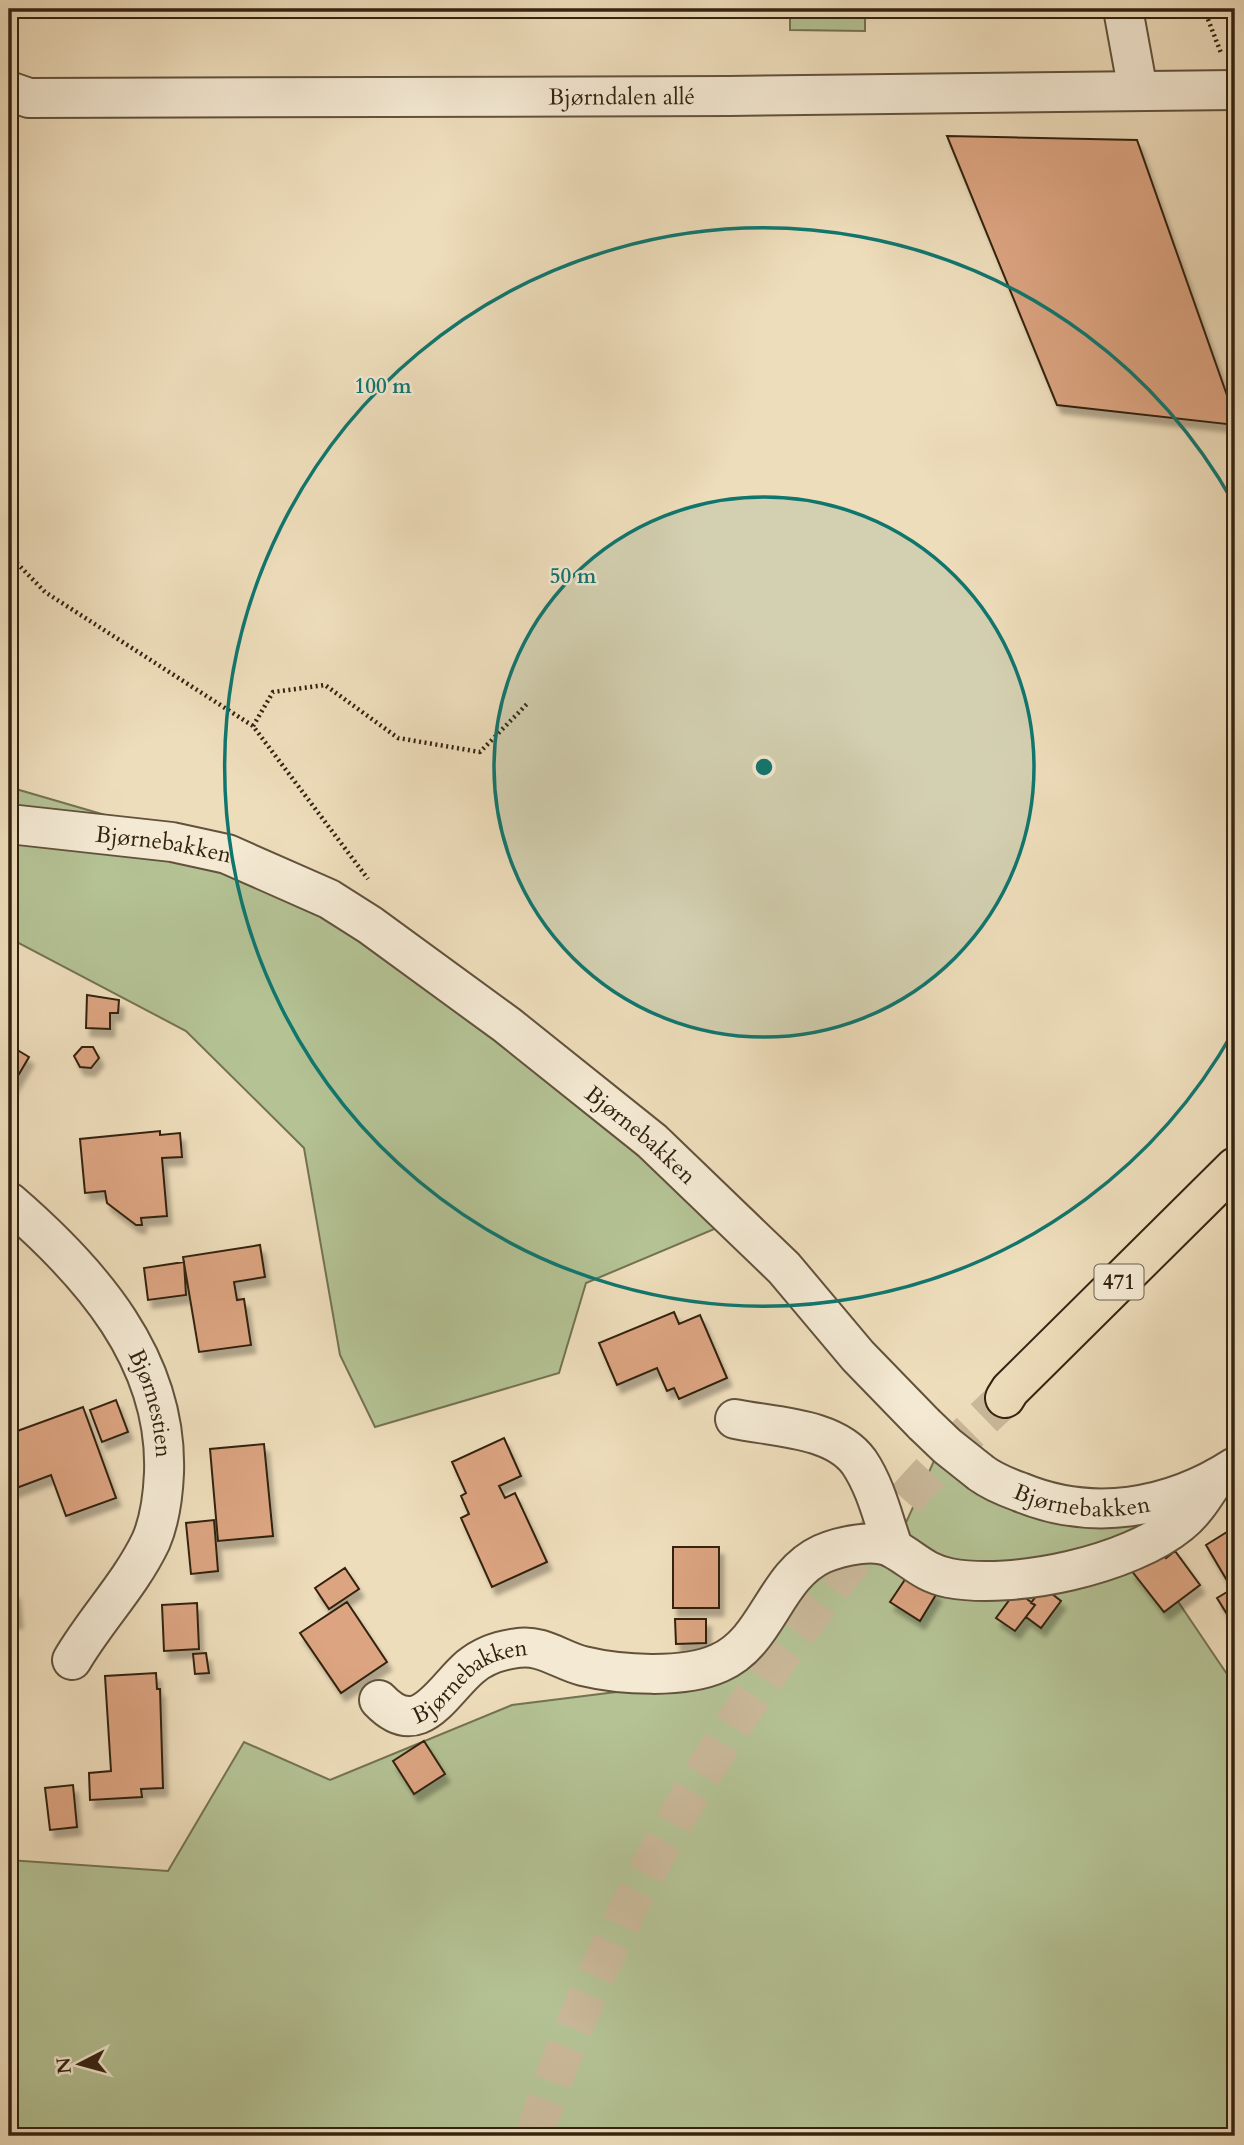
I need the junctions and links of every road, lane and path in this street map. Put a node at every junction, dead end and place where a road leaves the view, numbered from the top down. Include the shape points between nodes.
1 (1123, 9) edge
2 (1204, 9) edge
3 (1229, 74) edge
4 (9, 91) edge
5 (1138, 92) junction
6 (9, 555) edge
7 (527, 704) dead end
8 (253, 726) junction
9 (9, 824) edge
10 (370, 925) junction
11 (1235, 1167) edge
12 (1235, 1196) edge
13 (9, 1202) edge
14 (735, 1419) dead end
15 (1224, 1474) edge
16 (892, 1547) junction
17 (80, 1647) dead end
18 (379, 1700) dead end

1 - 5 street
2 - 3 path
3 - 5 street, Bjørndalen allé
4 - 5 street, Bjørndalen allé via 29,98
6 - 8 path via 46,592
7 - 8 path via 480,752 398,738 325,685 273,692
8 - 10 path via 368,876
9 - 10 street, Bjørnebakken via 172,842 227,855 329,899
10 - 15 street, Bjørnebakken, bridge via 507,1025 652,1141 784,1268 858,1356 924,1424 991,1480 1044,1502 1090,1510 1174,1499
11 - 12 main road, 471 via 1005,1398
13 - 17 street, Bjørnestien via 97,1288 145,1369 158,1412 164,1450 163,1497 152,1538 131,1577
14 - 16 street via 822,1436 845,1448 859,1462 872,1488
15 - 16 street, Bjørnebakken via 1180,1523 1149,1543 1115,1558 1028,1579 986,1582 947,1578 915,1565
16 - 18 street, Bjørnebakken via 862,1544 822,1554 795,1572 744,1647 719,1664 650,1674 616,1672 521,1647 491,1654 471,1666 430,1709 410,1717 389,1711

